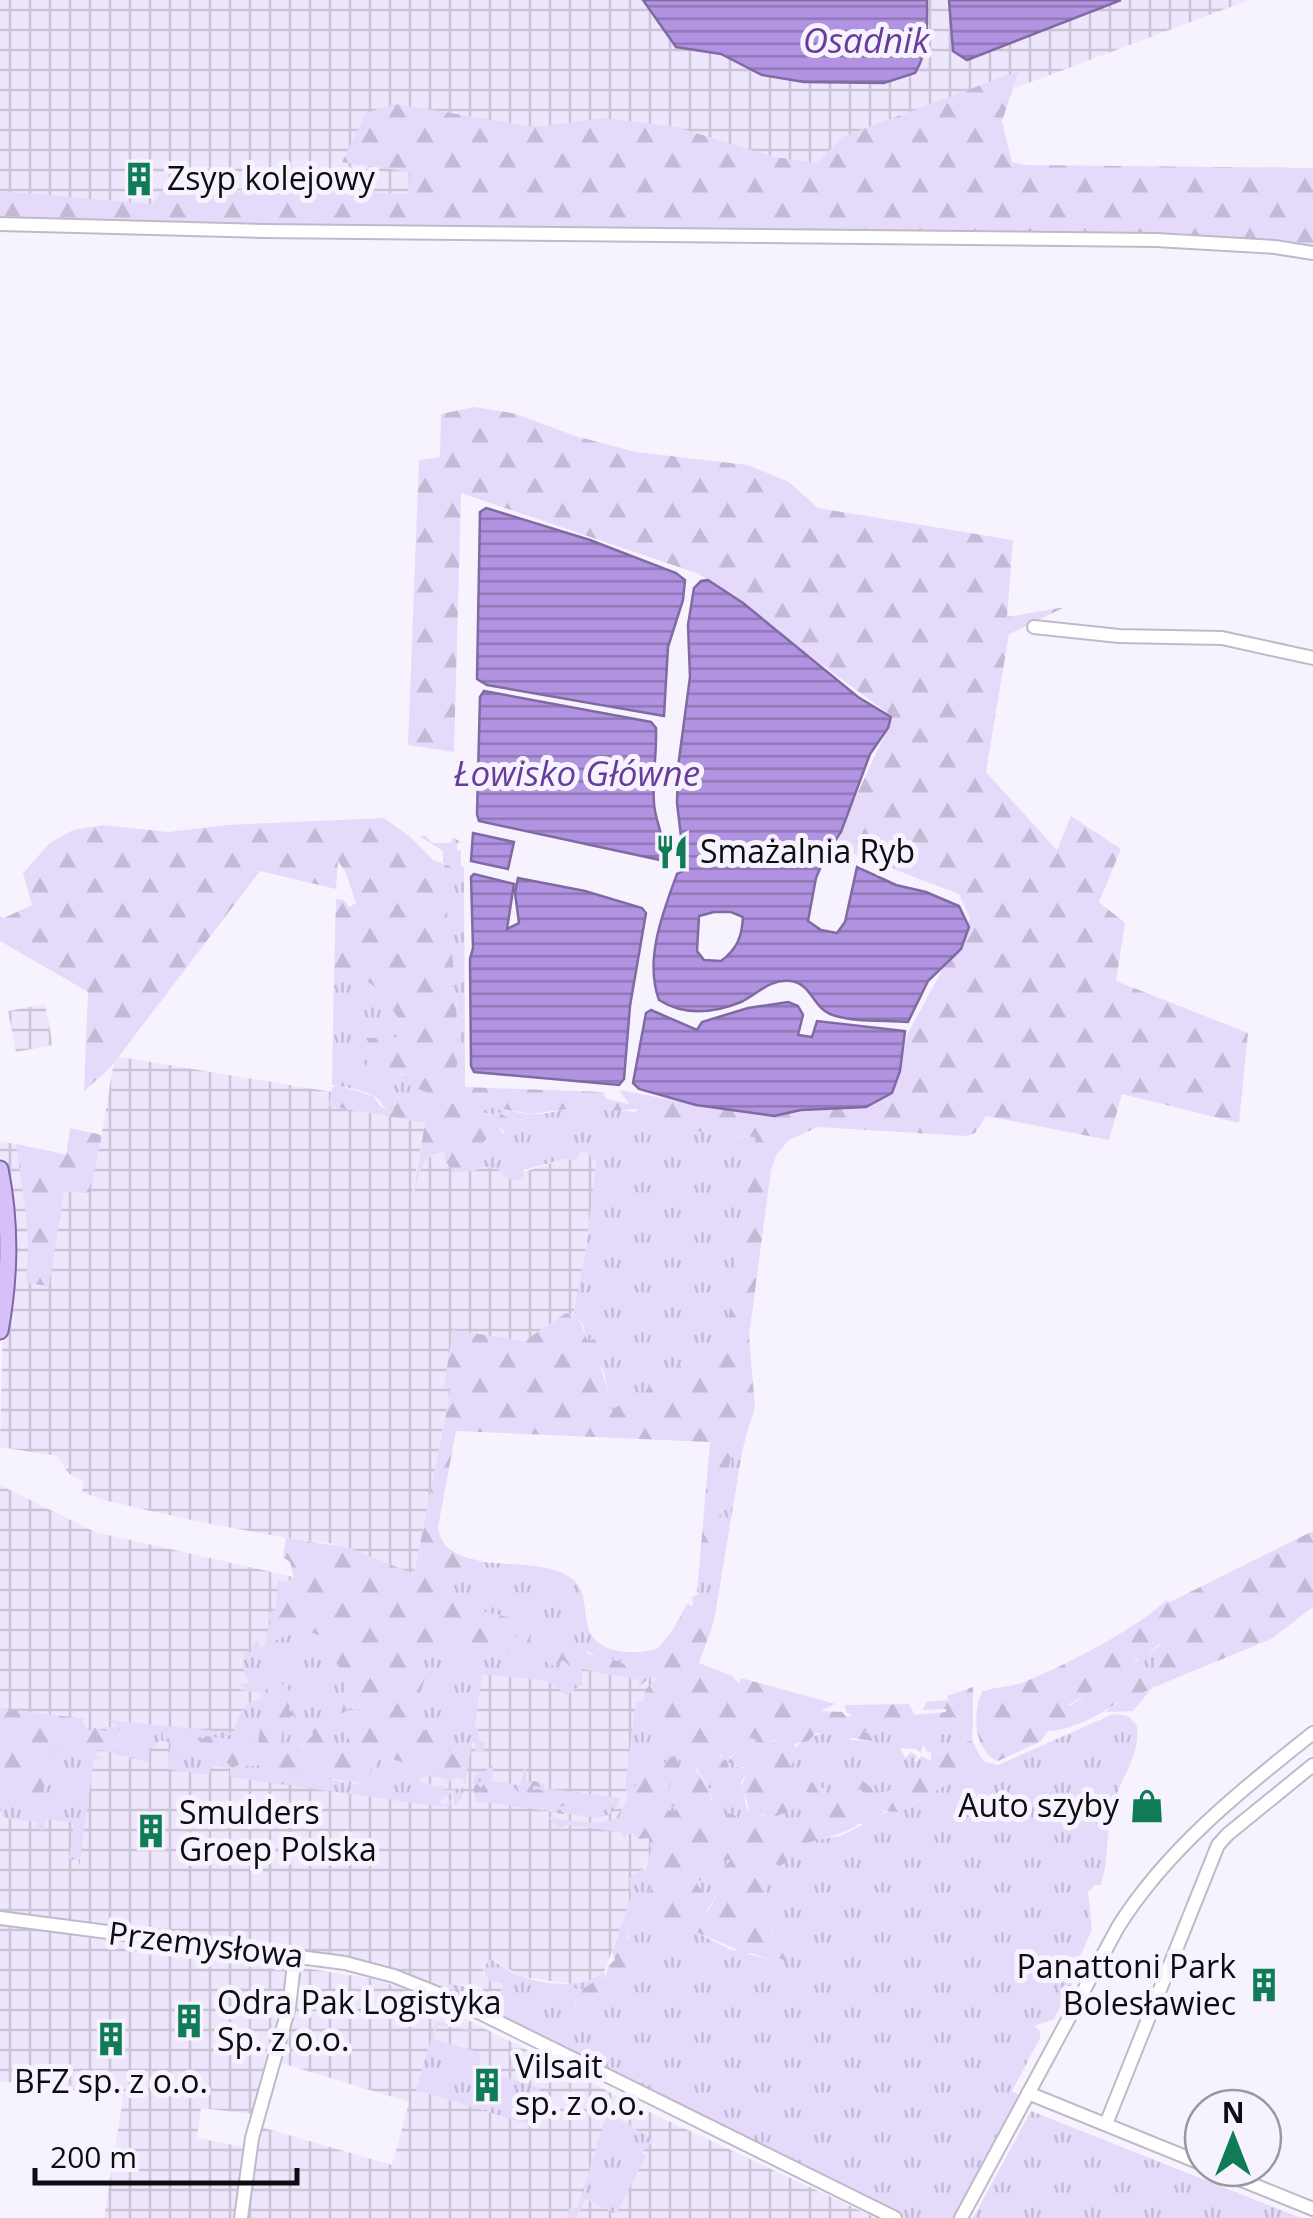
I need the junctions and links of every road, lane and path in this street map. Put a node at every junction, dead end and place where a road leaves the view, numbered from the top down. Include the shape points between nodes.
1 (0, 224) edge
2 (1313, 253) edge
3 (1034, 627) dead end
4 (1313, 658) edge
5 (0, 1170) edge
6 (0, 1331) edge
7 (1313, 1733) edge
8 (1313, 1765) edge
9 (0, 1918) edge
10 (295, 1956) junction
11 (1028, 2094) junction
12 (1106, 2124) junction
13 (1183, 2156) edge
14 (1261, 2188) edge
15 (1313, 2209) edge
16 (240, 2218) edge
17 (894, 2218) edge
18 (961, 2218) edge

1 - 2 street via 1156,240
3 - 4 street via 1222,638
5 - 6 main road via 8,1236
7 - 11 street via 1144,1888
8 - 12 street via 1218,1846
9 - 10 street, Przemysłowa
10 - 16 street
10 - 17 street, Przemysłowa via 373,1969 422,1986
11 - 12 street
11 - 18 street
12 - 13 street
14 - 15 street

